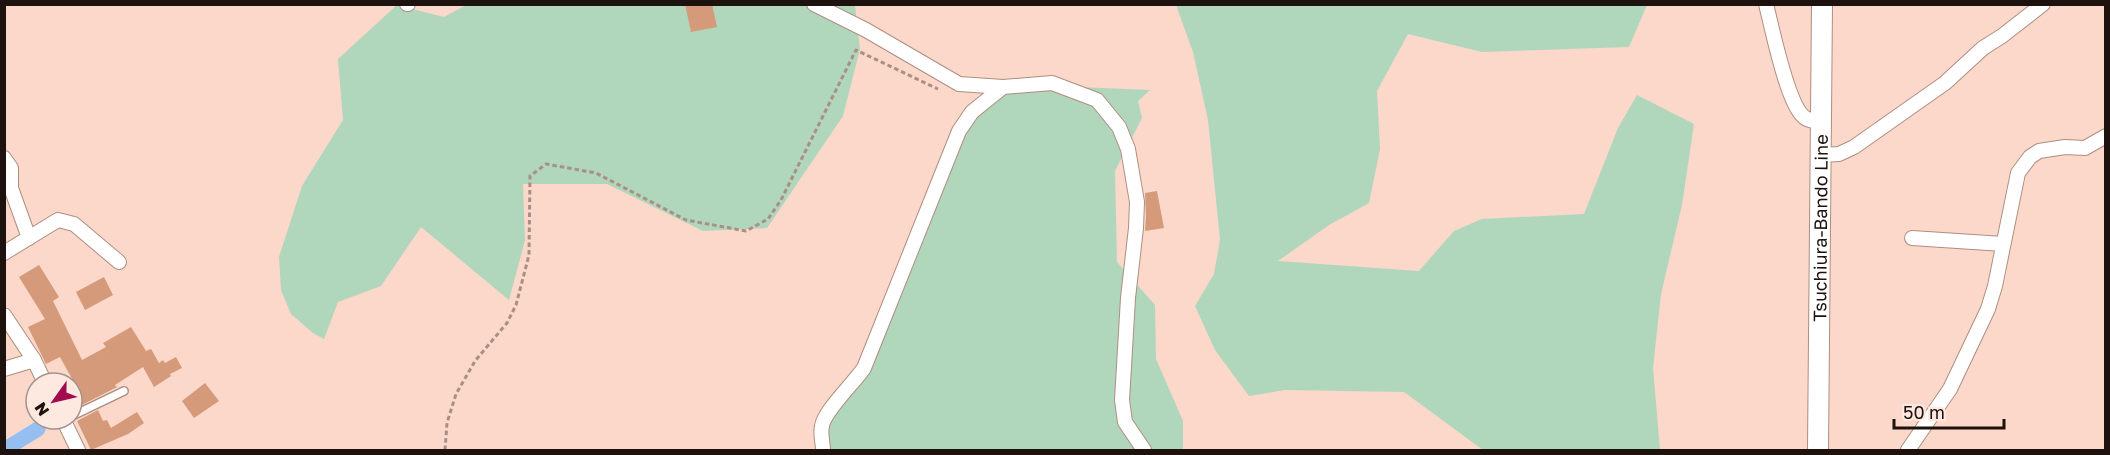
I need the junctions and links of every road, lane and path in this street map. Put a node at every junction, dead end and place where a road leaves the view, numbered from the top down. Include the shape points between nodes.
1 (814, 4) edge
2 (1766, 4) edge
3 (1822, 4) edge
4 (2043, 4) edge
5 (1003, 87) junction
6 (942, 92) dead end
7 (1820, 121) junction
8 (2106, 136) edge
9 (1820, 155) junction
10 (4, 158) edge
11 (29, 238) junction
12 (1912, 238) dead end
13 (2003, 244) junction
14 (4, 253) edge
15 (119, 262) dead end
16 (4, 315) edge
17 (34, 360) junction
18 (4, 369) edge
19 (39, 371) edge
20 (124, 391) dead end
21 (84, 410) edge
22 (71, 431) edge
23 (78, 450) edge
24 (445, 450) edge
25 (824, 450) edge
26 (1144, 450) edge
27 (1818, 450) edge
28 (1908, 450) edge

1 - 5 street via 959,84
2 - 7 street via 1796,106 1802,116
3 - 7 main road, Tsuchiura-Bando Line
4 - 9 street via 1983,48 1945,83 1854,147
5 - 25 street via 972,112 959,131 864,368 826,414 821,427
5 - 26 street via 1052,83 1097,100 1119,128 1128,149 1137,202 1122,400 1125,422
6 - 24 path via 856,50 781,200 768,219 746,231 686,220 596,173 546,164 538,169 530,176 530,255 516,305 456,394 447,423
7 - 9 main road, Tsuchiura-Bando Line
8 - 13 street via 2085,148 2048,149 2030,156 2018,173
9 - 27 main road, Tsuchiura-Bando Line
10 - 11 street via 11,168 11,188
11 - 14 street
11 - 15 street via 58,220 74,224
12 - 13 street
13 - 28 street via 1988,309 1950,389
16 - 17 street
17 - 18 street
17 - 19 street
20 - 21 lane
22 - 23 street

